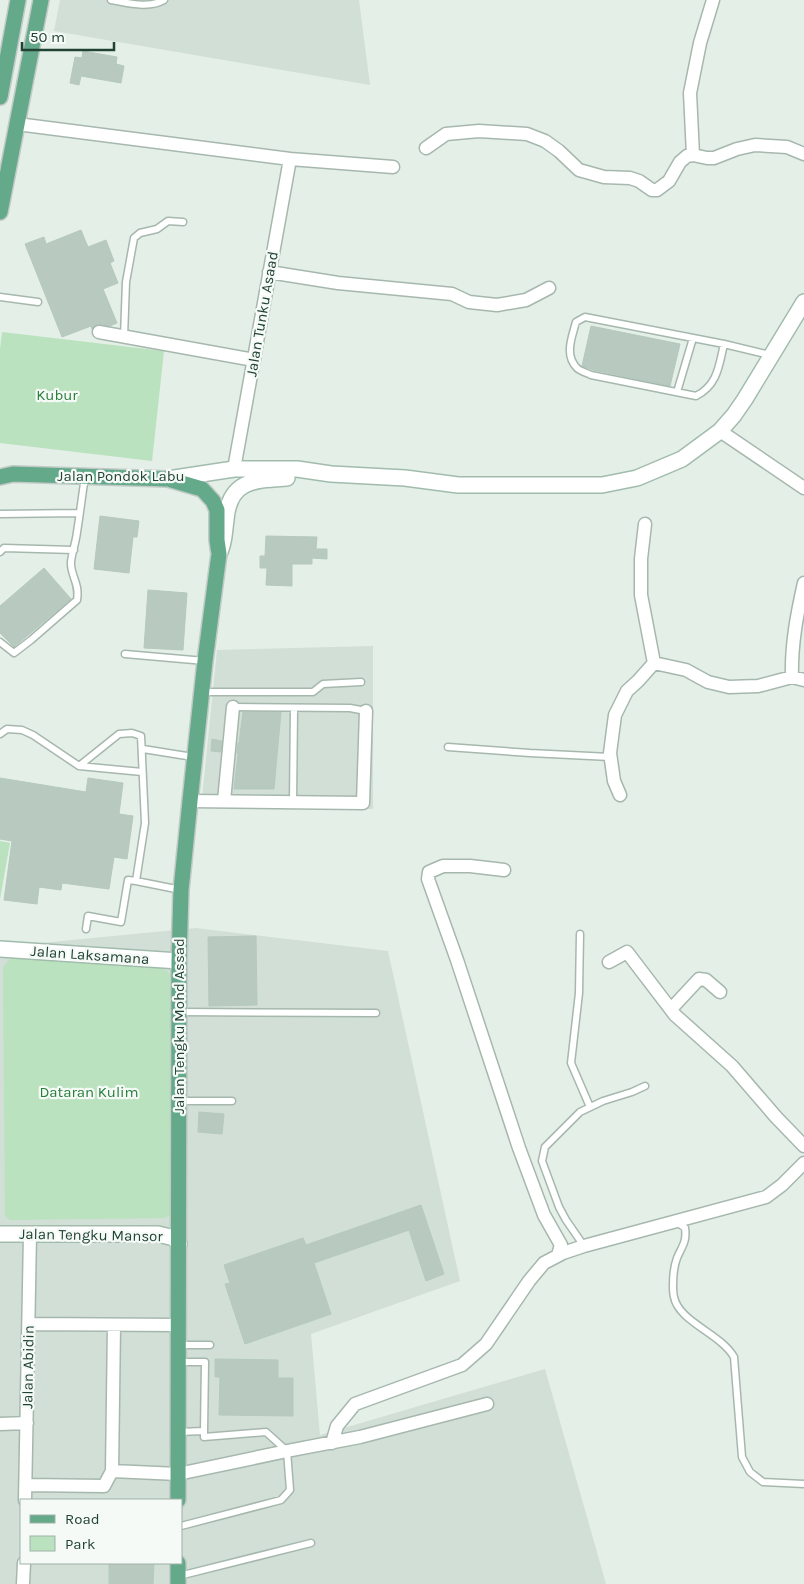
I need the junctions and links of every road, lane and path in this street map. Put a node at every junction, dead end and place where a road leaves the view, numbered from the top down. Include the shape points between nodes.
1 (18, 0) edge
2 (41, 0) edge
3 (111, 0) edge
4 (164, 0) edge
5 (713, 0) edge
6 (3, 59) edge
7 (0, 97) edge
8 (17, 124) junction
9 (426, 148) dead end
10 (804, 154) edge
11 (693, 155) junction
12 (290, 158) junction
13 (393, 167) dead end
14 (0, 212) edge
15 (184, 222) dead end
16 (269, 272) junction
17 (549, 288) dead end
18 (0, 298) edge
19 (38, 302) dead end
20 (804, 302) edge
21 (99, 332) dead end
22 (124, 337) junction
23 (693, 338) junction
24 (724, 344) junction
25 (772, 355) junction
26 (254, 360) junction
27 (677, 392) junction
28 (720, 431) junction
29 (234, 468) junction
30 (4, 473) edge
31 (331, 474) junction
32 (85, 477) junction
33 (168, 479) junction
34 (804, 488) edge
35 (79, 513) junction
36 (0, 514) edge
37 (645, 524) dead end
38 (74, 550) junction
39 (0, 552) edge
40 (219, 554) junction
41 (804, 583) edge
42 (0, 642) edge
43 (125, 654) dead end
44 (205, 661) junction
45 (654, 663) junction
46 (798, 679) edge
47 (362, 682) dead end
48 (202, 692) junction
49 (233, 708) joint
50 (294, 708) junction
51 (366, 711) joint
52 (0, 734) edge
53 (448, 747) dead end
54 (143, 749) junction
55 (194, 757) junction
56 (610, 757) junction
57 (79, 766) junction
58 (142, 772) junction
59 (620, 795) dead end
60 (224, 801) junction
61 (190, 802) junction
62 (293, 802) junction
63 (504, 870) dead end
64 (136, 881) junction
65 (181, 890) junction
66 (86, 929) dead end
67 (580, 934) dead end
68 (0, 949) edge
69 (179, 961) junction
70 (609, 962) dead end
71 (720, 992) dead end
72 (671, 1009) junction
73 (179, 1012) junction
74 (376, 1013) dead end
75 (645, 1086) dead end
76 (179, 1101) junction
77 (232, 1101) dead end
78 (590, 1107) junction
79 (804, 1146) edge
80 (804, 1164) edge
81 (676, 1221) junction
82 (0, 1234) edge
83 (30, 1234) junction
84 (179, 1244) junction
85 (584, 1246) junction
86 (560, 1254) junction
87 (29, 1324) junction
88 (114, 1325) junction
89 (178, 1325) junction
90 (178, 1345) junction
91 (210, 1345) dead end
92 (178, 1362) junction
93 (487, 1404) dead end
94 (0, 1424) edge
95 (27, 1424) junction
96 (204, 1431) junction
97 (178, 1432) junction
98 (332, 1442) junction
99 (287, 1451) junction
100 (112, 1471) junction
101 (178, 1474) junction
102 (804, 1484) edge
103 (26, 1485) junction
104 (25, 1499) edge
105 (178, 1499) edge
106 (182, 1526) edge
107 (311, 1543) dead end
108 (24, 1564) edge
109 (178, 1574) edge
110 (23, 1584) edge

1 - 6 main road
2 - 8 main road
3 - 4 lane via 154,5
5 - 11 street via 690,93
6 - 7 main road
8 - 12 street
8 - 14 main road
9 - 11 street via 446,134 479,131 527,134 545,141 579,170 604,177 630,178 652,190 670,181 680,162
10 - 11 street via 787,147 755,145 714,158
12 - 13 street
12 - 16 street, Jalan Tunku Asaad
15 - 22 lane via 168,221 134,238 126,282
16 - 17 street via 338,283 452,294 469,302 497,305 526,300
16 - 26 street, Jalan Tunku Asaad
18 - 19 lane
20 - 25 main road
21 - 22 street
22 - 26 street
23 - 24 lane
23 - 27 lane
23 - 27 lane via 585,317 576,322 571,338 570,356 577,368 591,375
24 - 25 lane
24 - 27 lane via 715,379 705,392 696,396
25 - 28 main road via 745,399
26 - 29 street, Jalan Tunku Asaad
28 - 31 main road via 666,467 637,478 602,485 458,484
28 - 34 street
29 - 31 main road, Jalan Pondok Labu via 296,469
29 - 33 main road, Jalan Pondok Labu
30 - 32 main road, Jalan Pondok Labu
31 - 40 main road, Jalan Tengku Mohd Assad via 259,481 237,489 229,503 224,543
32 - 33 main road, Jalan Pondok Labu
32 - 35 lane
33 - 40 main road, Jalan Tengku Mohd Assad via 202,489 214,501
35 - 36 lane
35 - 38 lane
37 - 45 street via 641,595
38 - 39 lane via 4,548
38 - 42 lane via 71,564 77,584 77,600 14,653
40 - 44 main road, Jalan Tengku Mohd Assad
41 - 46 street via 792,652
43 - 44 lane
44 - 48 main road, Jalan Tengku Mohd Assad
45 - 46 street via 686,670 708,682 729,687
45 - 56 street via 627,691 615,714
47 - 48 lane via 323,684 313,692
48 - 55 main road, Jalan Tengku Mohd Assad
49 - 50 lane
49 - 60 street
50 - 51 lane
50 - 62 lane
51 - 62 street via 363,803
52 - 57 lane via 7,730 22,730
53 - 56 lane
54 - 55 lane
54 - 57 lane via 141,736 119,734
54 - 58 lane
55 - 61 main road, Jalan Tengku Mohd Assad
56 - 59 street
57 - 58 lane
58 - 64 lane via 144,823
60 - 61 street
60 - 62 street
61 - 65 main road, Jalan Tengku Mohd Assad
63 - 86 street via 470,866 439,868 429,872 428,880 519,1148 544,1215 561,1245
64 - 65 lane
64 - 66 lane via 128,880 121,922 88,916
65 - 69 main road, Jalan Tengku Mohd Assad
67 - 78 lane via 579,993 571,1063
68 - 69 main road, Jalan Laksamana
69 - 73 main road, Jalan Tengku Mohd Assad
70 - 72 street via 627,952
71 - 72 street via 706,980 699,979
72 - 79 street via 732,1066
73 - 74 lane
73 - 76 main road, Jalan Tengku Mohd Assad
75 - 78 lane
76 - 77 lane
76 - 84 main road, Jalan Tengku Mohd Assad
78 - 85 lane via 580,1112 545,1147 542,1161 559,1207
80 - 81 street via 766,1196
81 - 85 street
81 - 102 lane via 685,1228 686,1236 676,1258 674,1298 687,1317 717,1338 734,1356 742,1457 750,1472 763,1482
82 - 83 main road, Jalan Tengku Mansor
83 - 84 main road, Jalan Tengku Mansor via 158,1234 174,1238
83 - 87 street, Jalan Abidin
84 - 89 main road, Jalan Tengku Mohd Assad
85 - 86 street
86 - 98 street via 544,1263 486,1344 462,1365 355,1404 337,1426
87 - 88 street
87 - 95 street, Jalan Abidin
88 - 89 street
88 - 100 street
89 - 90 main road, Jalan Tengku Mohd Assad
90 - 91 lane
90 - 92 main road, Jalan Tengku Mohd Assad
92 - 96 lane via 205,1362
92 - 97 main road, Jalan Tengku Mohd Assad
93 - 98 street
94 - 95 street
95 - 103 street, Jalan Abidin
96 - 97 lane
96 - 99 lane via 204,1437 266,1432
97 - 101 main road, Jalan Tengku Mohd Assad
98 - 99 street
99 - 101 street
99 - 106 lane via 290,1490 282,1500
100 - 101 street
100 - 103 street via 104,1486
101 - 105 main road, Jalan Tengku Mohd Assad
103 - 104 street, Jalan Abidin
107 - 109 lane
108 - 110 street

